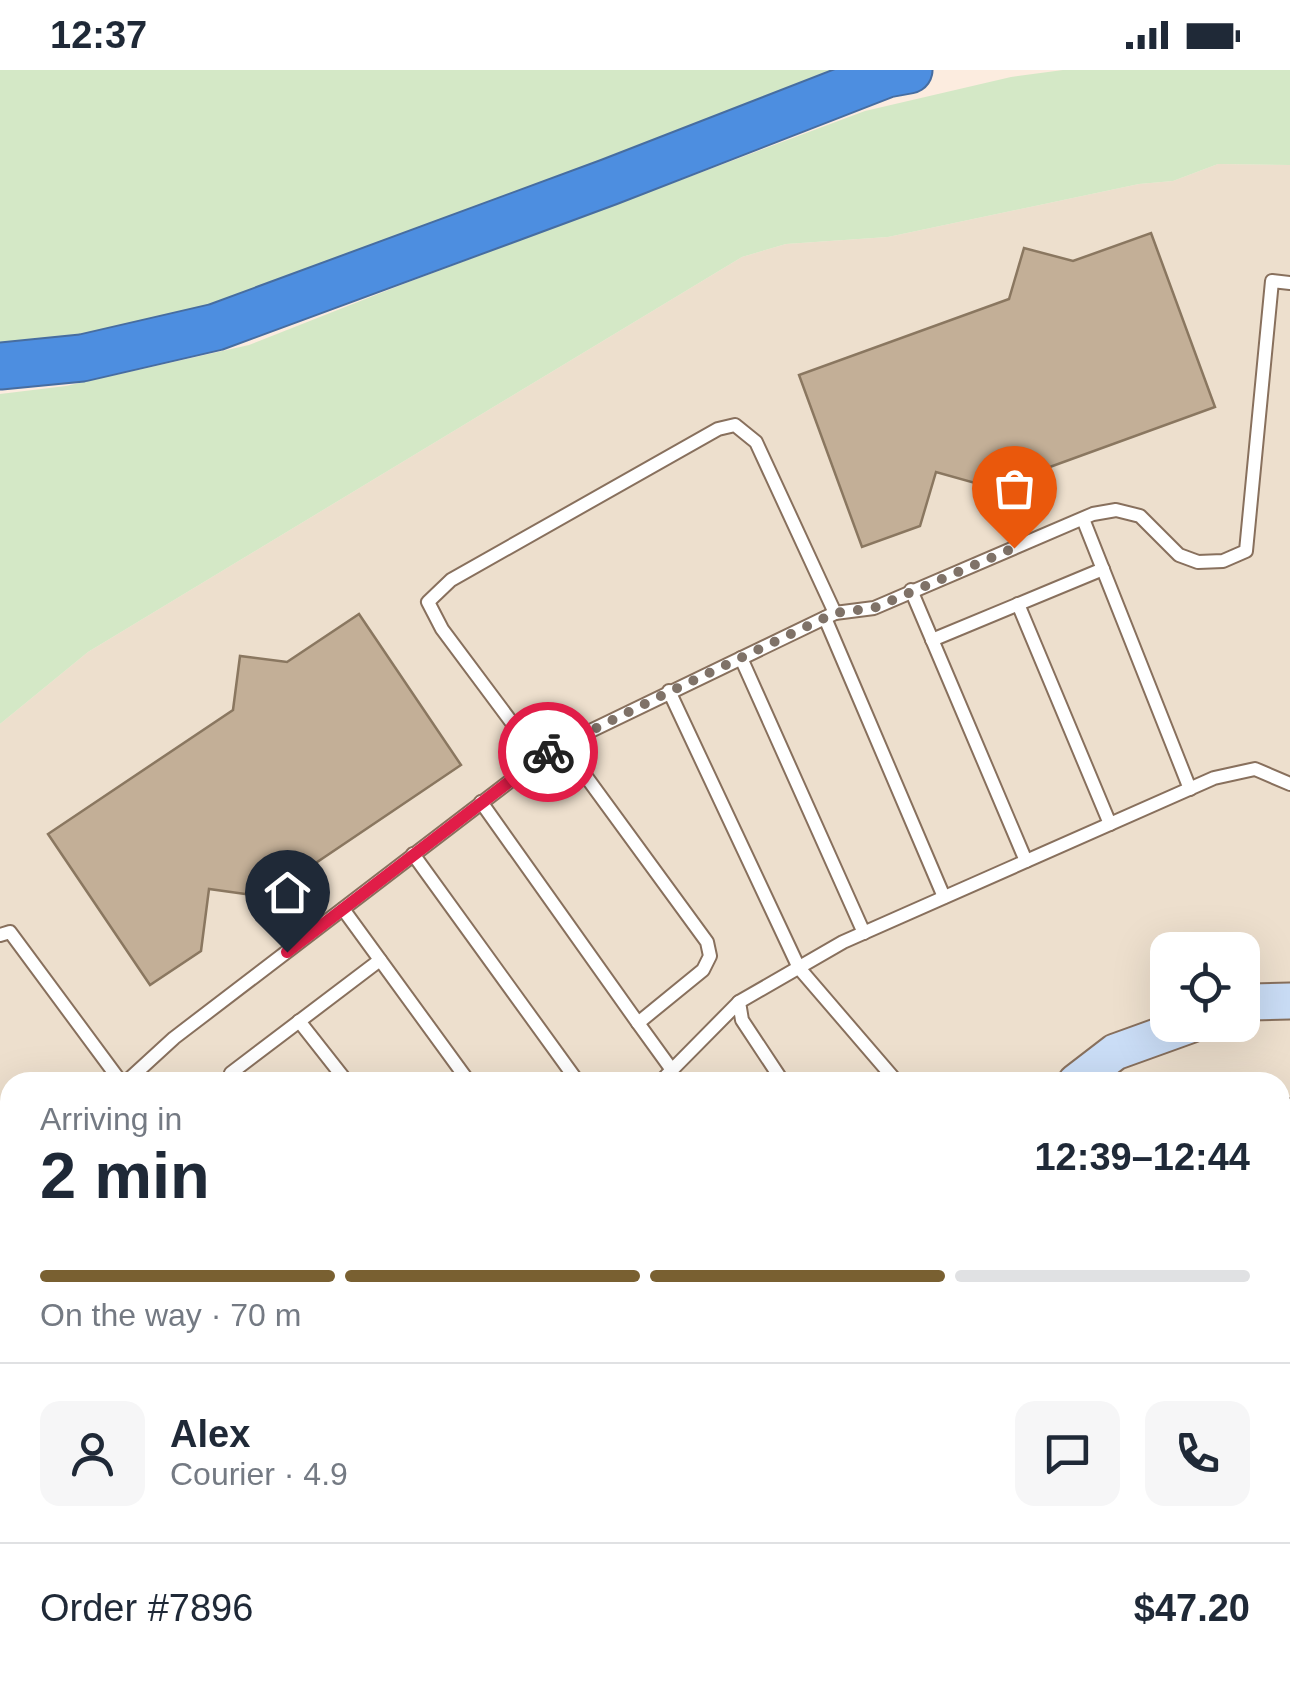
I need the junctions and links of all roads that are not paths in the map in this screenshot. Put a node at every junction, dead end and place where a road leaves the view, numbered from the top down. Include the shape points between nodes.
1 (910, 70) edge
2 (1290, 283) edge
3 (0, 366) edge
4 (1083, 519) junction
5 (1103, 569) junction
6 (911, 590) junction
7 (1018, 604) junction
8 (830, 616) junction
9 (932, 640) junction
10 (741, 658) junction
11 (669, 692) junction
12 (562, 744) junction
13 (539, 758) junction
14 (1290, 784) edge
15 (1190, 788) junction
16 (482, 802) junction
17 (1110, 824) junction
18 (413, 854) junction
19 (1026, 862) junction
20 (944, 897) junction
21 (343, 909) junction
22 (864, 933) junction
23 (0, 935) edge
24 (380, 960) junction
25 (799, 968) junction
26 (1290, 1001) edge
27 (739, 1002) junction
28 (1260, 1002) edge
29 (300, 1021) junction
30 (638, 1023) junction
31 (1150, 1039) edge
32 (672, 1070) joint
33 (115, 1072) edge
34 (135, 1072) edge
35 (232, 1072) edge
36 (339, 1072) edge
37 (462, 1072) edge
38 (571, 1072) edge
39 (774, 1072) edge
40 (888, 1072) edge
41 (1089, 1072) edge

1 - 3 highway via 216,328 82,358
2 - 4 lane via 1272,281 1246,551 1198,562 1179,555 1140,516 1116,510
4 - 5 lane
4 - 6 lane
5 - 7 lane
5 - 15 lane
6 - 8 lane via 874,608
6 - 9 lane
7 - 9 lane
7 - 17 lane
8 - 10 lane
8 - 13 lane via 756,442 735,425 718,429 451,580 428,602
8 - 20 lane
9 - 19 lane
10 - 11 lane
10 - 22 lane
11 - 12 lane
11 - 25 lane
12 - 13 lane
12 - 30 lane via 707,942 703,970
13 - 16 lane
14 - 15 lane via 1255,769
15 - 17 lane
16 - 18 lane
16 - 30 lane
17 - 19 lane
18 - 21 lane
18 - 38 lane
19 - 20 lane
20 - 22 lane
21 - 24 lane
21 - 34 lane
22 - 25 lane
23 - 33 lane via 10,932
24 - 29 lane
24 - 37 lane
25 - 27 lane
25 - 40 lane
26 - 28 street
27 - 32 lane
27 - 39 lane via 742,1020
29 - 35 lane
29 - 36 lane
30 - 32 lane
31 - 41 street via 1115,1052

